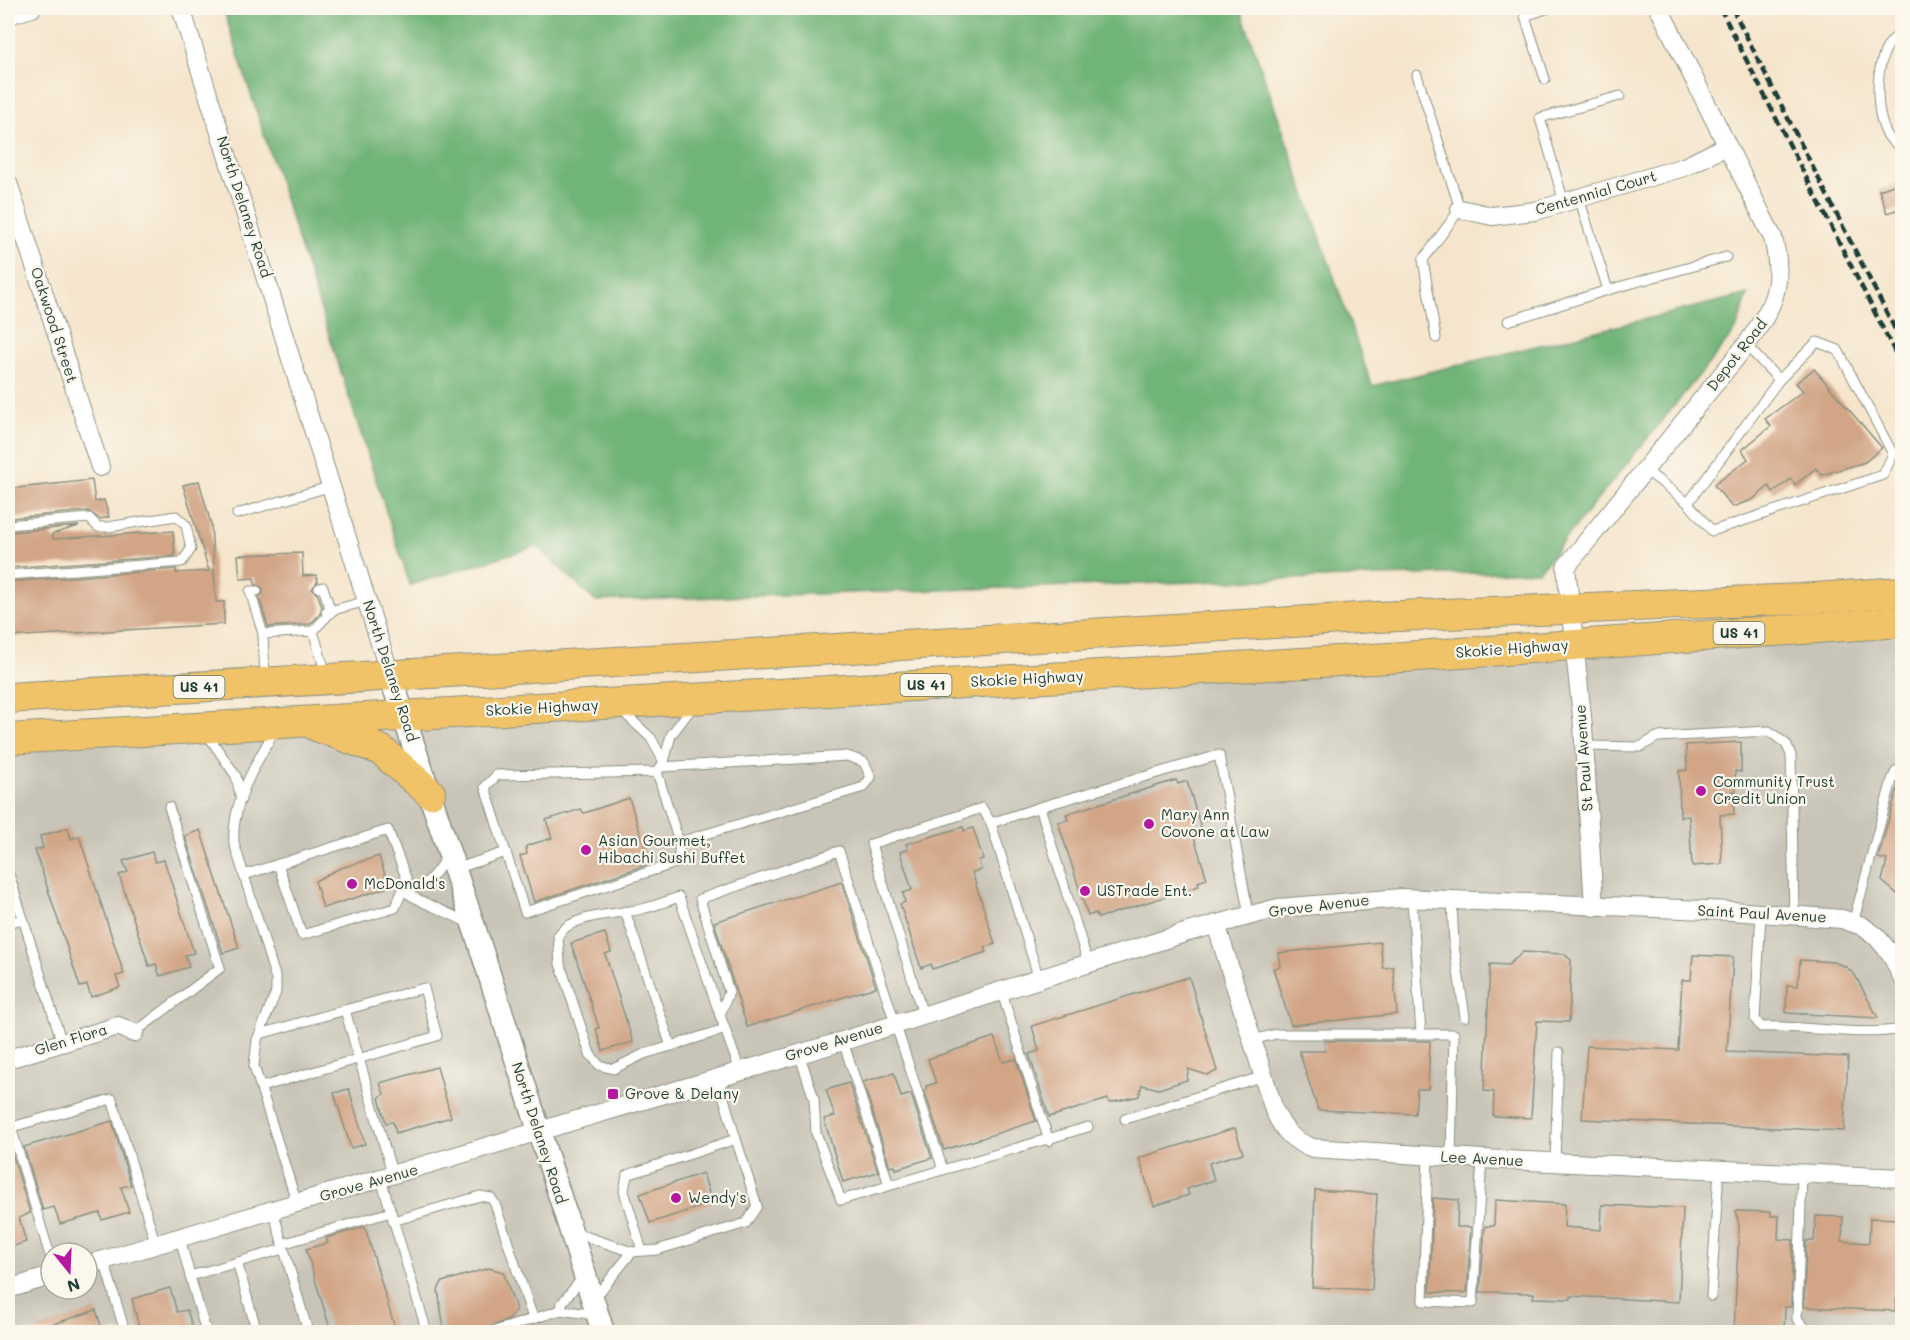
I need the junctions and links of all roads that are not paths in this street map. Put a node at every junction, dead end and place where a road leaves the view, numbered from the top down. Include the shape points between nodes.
1 (32, 8) edge
2 (181, 8) edge
3 (1549, 8) edge
4 (1659, 8) edge
5 (8, 15) edge
6 (1902, 34) edge
7 (1417, 75) dead end
8 (1545, 79) dead end
9 (1620, 96) dead end
10 (1727, 146) junction
11 (1902, 149) edge
12 (8, 183) edge
13 (1571, 201) junction
14 (1460, 209) junction
15 (1726, 257) dead end
16 (1608, 290) junction
17 (1508, 321) dead end
18 (1436, 338) dead end
19 (1746, 345) junction
20 (1779, 380) junction
21 (100, 467) dead end
22 (1644, 469) junction
23 (332, 486) junction
24 (1688, 503) junction
25 (237, 514) dead end
26 (8, 525) edge
27 (8, 575) edge
28 (319, 588) dead end
29 (257, 591) dead end
30 (1902, 592) edge
31 (368, 601) junction
32 (1571, 609) junction
33 (328, 612) junction
34 (1902, 622) edge
35 (313, 631) junction
36 (263, 634) junction
37 (1575, 644) junction
38 (390, 675) junction
39 (328, 679) junction
40 (265, 683) junction
41 (8, 698) edge
42 (699, 699) junction
43 (615, 704) junction
44 (404, 716) junction
45 (290, 722) junction
46 (202, 728) junction
47 (8, 739) edge
48 (1584, 746) junction
49 (661, 767) junction
50 (1902, 767) edge
51 (430, 793) junction
52 (241, 803) junction
53 (169, 807) dead end
54 (1040, 807) junction
55 (991, 823) junction
56 (679, 842) junction
57 (506, 852) junction
58 (452, 861) junction
59 (278, 864) junction
60 (8, 871) edge
61 (244, 875) junction
62 (404, 891) junction
63 (1412, 899) junction
64 (1452, 900) junction
65 (1594, 907) junction
66 (625, 911) junction
67 (1761, 913) junction
68 (1249, 916) junction
69 (1794, 916) junction
70 (23, 919) junction
71 (8, 923) edge
72 (1853, 923) junction
73 (1216, 924) junction
74 (474, 926) junction
75 (1088, 963) junction
76 (1901, 969) edge
77 (1039, 979) junction
78 (1001, 990) junction
79 (345, 1010) junction
80 (720, 1015) junction
81 (923, 1015) junction
82 (1465, 1017) dead end
83 (894, 1023) junction
84 (726, 1029) junction
85 (1902, 1029) edge
86 (134, 1034) joint
87 (260, 1034) junction
88 (1421, 1034) junction
89 (1252, 1040) junction
90 (843, 1041) junction
91 (62, 1043) junction
92 (671, 1046) junction
93 (1559, 1052) dead end
94 (799, 1053) junction
95 (359, 1058) junction
96 (8, 1059) edge
97 (740, 1071) junction
98 (1264, 1076) junction
99 (718, 1078) junction
100 (261, 1087) junction
101 (1125, 1119) dead end
102 (1088, 1127) dead end
103 (9, 1128) edge
104 (539, 1132) junction
105 (736, 1138) junction
106 (1049, 1141) junction
107 (1428, 1156) junction
108 (1451, 1157) junction
109 (1482, 1159) junction
110 (1555, 1162) junction
111 (943, 1170) junction
112 (1719, 1170) junction
113 (1802, 1174) junction
114 (387, 1177) junction
115 (1902, 1178) edge
116 (889, 1185) junction
117 (297, 1204) junction
118 (273, 1211) junction
119 (392, 1217) junction
120 (571, 1232) junction
121 (180, 1238) junction
122 (45, 1241) edge
123 (156, 1245) junction
124 (283, 1246) junction
125 (637, 1252) junction
126 (99, 1262) edge
127 (237, 1262) junction
128 (99, 1270) edge
129 (584, 1275) junction
130 (190, 1276) junction
131 (39, 1280) edge
132 (8, 1289) edge
133 (1711, 1296) dead end
134 (561, 1310) junction
135 (597, 1316) edge
136 (533, 1318) junction
137 (125, 1332) edge
138 (206, 1332) edge
139 (257, 1332) edge
140 (308, 1332) edge
141 (427, 1332) edge
142 (492, 1332) edge
143 (1809, 1332) edge

1 - 5 street
2 - 23 street, North Delaney Road
3 - 8 lane via 1525,16
4 - 10 street, Depot Road
6 - 11 lane via 1895,36 1882,54 1878,100 1888,136
7 - 14 lane
9 - 13 lane via 1540,118
10 - 13 street, Centennial Court via 1684,167
10 - 19 street, Depot Road via 1757,202 1777,253 1776,296 1768,315
12 - 21 street, Oakwood Street
13 - 14 street, Centennial Court via 1514,215 1492,216
13 - 16 lane
14 - 18 lane via 1423,260
15 - 16 lane
16 - 17 lane
19 - 20 lane
19 - 22 street, Depot Road
20 - 24 lane
20 - 24 lane via 1817,342 1838,350 1893,454 1882,475 1712,531
22 - 24 lane
22 - 32 street, Depot Road via 1566,567
23 - 25 lane
23 - 31 street, North Delaney Road
26 - 27 lane via 89,518 98,527 108,527 176,516 186,525 191,549 182,562
28 - 33 lane via 323,588
29 - 36 lane via 250,591 261,615
30 - 32 highway, US 41
31 - 33 lane
31 - 38 street, North Delaney Road
32 - 37 street, St Paul Avenue
32 - 38 highway, US 41
33 - 35 lane
34 - 37 highway, Skokie Highway / US 41
35 - 36 lane
35 - 39 lane
36 - 40 lane
37 - 42 highway, Skokie Highway / US 41
37 - 48 street, St Paul Avenue
38 - 39 highway, US 41
38 - 44 street, North Delaney Road
39 - 40 highway, US 41
40 - 41 highway, US 41
42 - 43 highway, Skokie Highway / US 41
42 - 49 lane via 671,735
43 - 44 highway, Skokie Highway / US 41
43 - 49 lane via 651,738
44 - 45 highway, Skokie Highway / US 41
44 - 51 street, North Delaney Road
45 - 46 highway, Skokie Highway / US 41
45 - 51 highway via 381,750
45 - 52 lane via 250,775
46 - 47 highway, Skokie Highway / US 41
46 - 52 lane via 236,776
48 - 65 street, St Paul Avenue
48 - 69 lane via 1640,747 1657,737 1769,731 1786,744 1791,755
49 - 56 lane
49 - 56 lane via 847,756 864,762 871,777 864,787
49 - 57 lane via 497,776 485,787
50 - 72 lane via 1892,780
51 - 58 street, North Delaney Road
52 - 61 lane via 233,828
53 - 86 lane via 220,968
54 - 55 lane
54 - 68 lane via 1219,755
54 - 75 lane
55 - 77 lane
55 - 81 lane via 982,808 871,844
56 - 57 lane via 679,862 525,912
57 - 58 lane
58 - 62 lane via 426,884
58 - 74 street, North Delaney Road
59 - 61 lane
59 - 62 lane via 388,830 407,880
59 - 62 lane via 302,935 395,908
60 - 70 lane
61 - 87 lane via 276,979 276,992
62 - 74 lane
63 - 64 street, Grove Avenue
63 - 68 street, Grove Avenue via 1367,899
63 - 88 lane
64 - 65 street, Grove Avenue
64 - 82 lane via 1454,946
65 - 67 street, Saint Paul Avenue
66 - 80 lane via 679,897
66 - 92 lane
66 - 92 lane via 567,925 558,936 560,964 579,1020 598,1065 613,1069
67 - 69 street, Saint Paul Avenue
67 - 85 lane via 1755,1019 1761,1027 1856,1033
68 - 73 street, Grove Avenue
69 - 72 street, Saint Paul Avenue
70 - 71 lane
70 - 91 lane
72 - 76 street, Saint Paul Avenue via 1876,936
73 - 75 street, Grove Avenue
73 - 89 street, Lee Avenue
74 - 104 street, North Delaney Road
75 - 77 street, Grove Avenue
77 - 78 street, Grove Avenue
78 - 81 street, Grove Avenue
78 - 106 lane
79 - 87 lane
79 - 95 lane
79 - 95 lane via 424,988 437,1036
80 - 83 lane via 729,992 700,899 838,851
80 - 84 lane
81 - 83 street, Grove Avenue
83 - 90 street, Grove Avenue
83 - 111 lane
84 - 92 lane
84 - 97 lane
86 - 91 street, Glen Flora via 118,1026
87 - 100 lane via 254,1066
88 - 89 lane via 1276,1034
88 - 108 lane via 1454,1034
89 - 98 street, Lee Avenue
90 - 94 street, Grove Avenue
90 - 116 lane
91 - 96 street, Glen Flora
93 - 110 lane
94 - 97 street, Grove Avenue
94 - 116 lane via 813,1100 816,1133 841,1200
95 - 100 lane
95 - 114 lane
97 - 99 street, Grove Avenue
98 - 101 lane
98 - 107 street, Lee Avenue via 1280,1124 1301,1144
99 - 104 street, Grove Avenue
99 - 105 lane
100 - 117 lane
102 - 106 lane
103 - 122 lane
103 - 123 lane via 112,1099
104 - 114 street, Grove Avenue
104 - 120 street, North Delaney Road
105 - 125 lane via 627,1175 624,1191
105 - 125 lane via 757,1206 746,1223 657,1250
106 - 111 lane
107 - 108 street, Lee Avenue
107 - 109 lane via 1423,1301 1473,1303
108 - 109 street, Lee Avenue
109 - 110 street, Lee Avenue
110 - 112 street, Lee Avenue
111 - 116 lane
112 - 113 street, Lee Avenue
112 - 133 lane
113 - 115 street, Lee Avenue
113 - 143 lane via 1797,1318
114 - 117 street, Grove Avenue
114 - 119 lane
117 - 118 street, Grove Avenue
118 - 121 street, Grove Avenue
118 - 124 lane
119 - 124 lane
119 - 136 lane via 480,1196 491,1198
119 - 141 lane
120 - 125 lane
120 - 129 street, North Delaney Road
121 - 123 street, Grove Avenue
121 - 130 lane
123 - 126 street, Grove Avenue
124 - 127 lane
124 - 140 lane
125 - 135 lane
127 - 130 lane
127 - 139 lane
128 - 137 lane
129 - 134 lane via 562,1303
129 - 135 street, North Delaney Road
130 - 138 lane
131 - 132 street
134 - 135 lane
134 - 136 lane
136 - 142 lane

